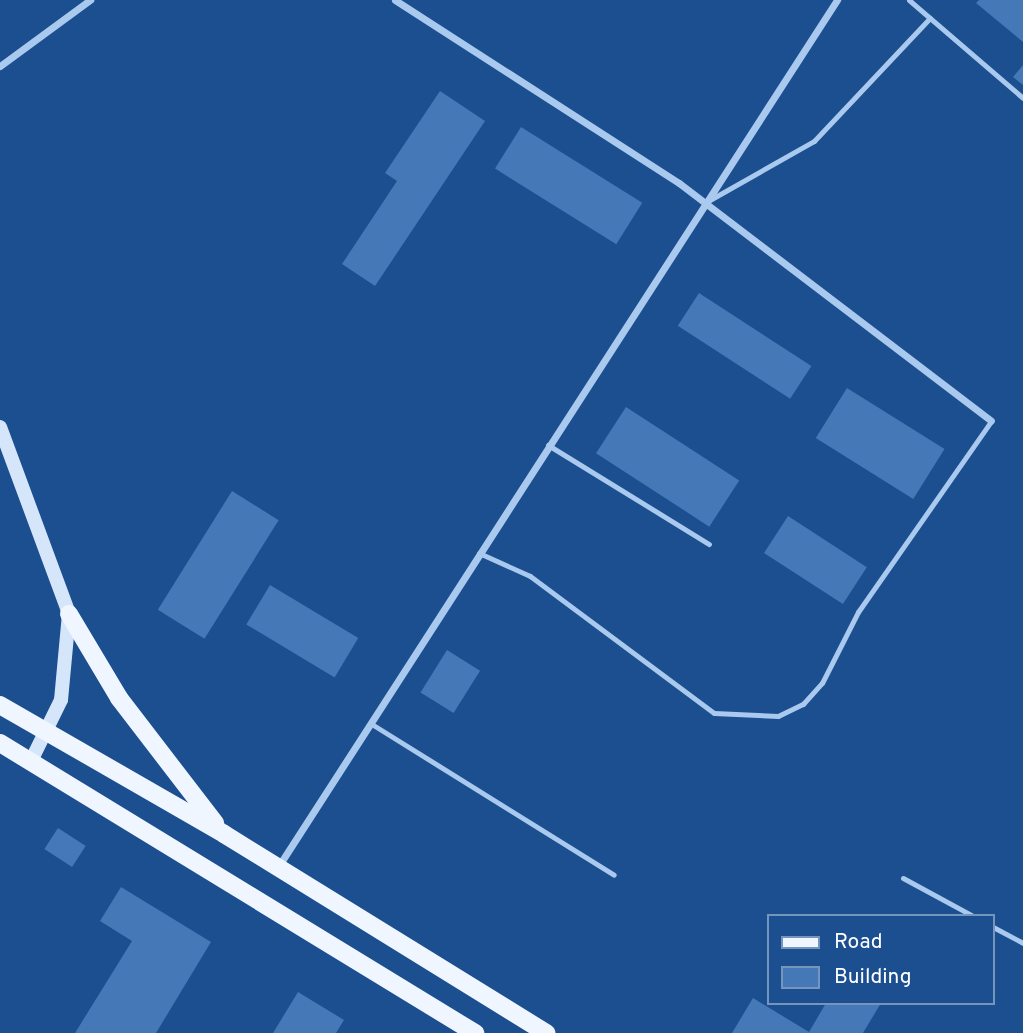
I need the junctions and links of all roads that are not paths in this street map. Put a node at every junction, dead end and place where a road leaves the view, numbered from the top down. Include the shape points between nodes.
1 (90, 0) edge
2 (395, 0) edge
3 (837, 0) edge
4 (909, 0) edge
5 (930, 18) junction
6 (0, 65) edge
7 (1023, 98) edge
8 (705, 202) junction
9 (991, 421) joint
10 (0, 427) edge
11 (548, 445) junction
12 (709, 544) dead end
13 (478, 553) junction
14 (69, 614) junction
15 (0, 705) edge
16 (370, 723) junction
17 (48, 730) junction
18 (0, 743) edge
19 (31, 761) junction
20 (224, 834) junction
21 (278, 867) junction
22 (614, 875) dead end
23 (903, 878) dead end
24 (969, 914) edge
25 (995, 928) edge
26 (1023, 943) edge
27 (475, 1033) edge
28 (546, 1033) edge

1 - 6 street
2 - 8 street
3 - 8 street
4 - 5 lane
5 - 7 lane
5 - 8 lane via 814,141
8 - 9 street
8 - 11 street
9 - 13 lane via 858,612 822,683 803,704 778,716 714,713 540,583
10 - 14 street
11 - 12 lane
11 - 13 street
13 - 16 street
14 - 17 street via 68,673
14 - 20 main road via 119,698
15 - 17 main road
16 - 21 street
16 - 22 lane
17 - 19 street
17 - 20 main road
18 - 19 main road
19 - 27 main road
20 - 21 main road
21 - 28 main road
23 - 24 lane
25 - 26 lane

